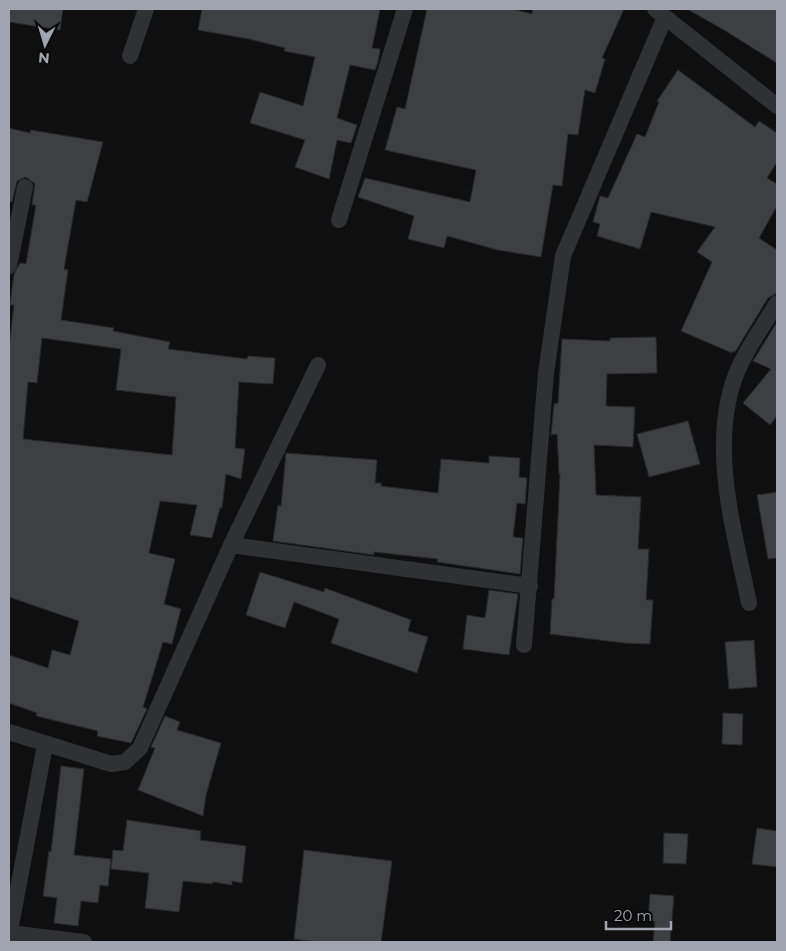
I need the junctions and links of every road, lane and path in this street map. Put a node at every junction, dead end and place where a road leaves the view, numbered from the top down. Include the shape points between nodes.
1 (146, 9) edge
2 (405, 9) edge
3 (660, 13) edge
4 (130, 56) dead end
5 (777, 106) edge
6 (25, 187) dead end
7 (339, 220) dead end
8 (9, 266) edge
9 (777, 303) edge
10 (318, 364) dead end
11 (231, 545) junction
12 (530, 586) junction
13 (749, 603) dead end
14 (524, 645) dead end
15 (9, 732) edge
16 (45, 745) junction
17 (9, 934) edge
18 (84, 942) edge

1 - 4 street
2 - 7 street
3 - 5 street
3 - 12 street via 562,256 546,373
6 - 8 street
9 - 13 street via 740,365 730,396 724,447 726,490
10 - 11 street
11 - 12 street
11 - 16 street via 140,748 125,762 110,764
12 - 14 street
15 - 16 street
16 - 17 street
17 - 18 street

